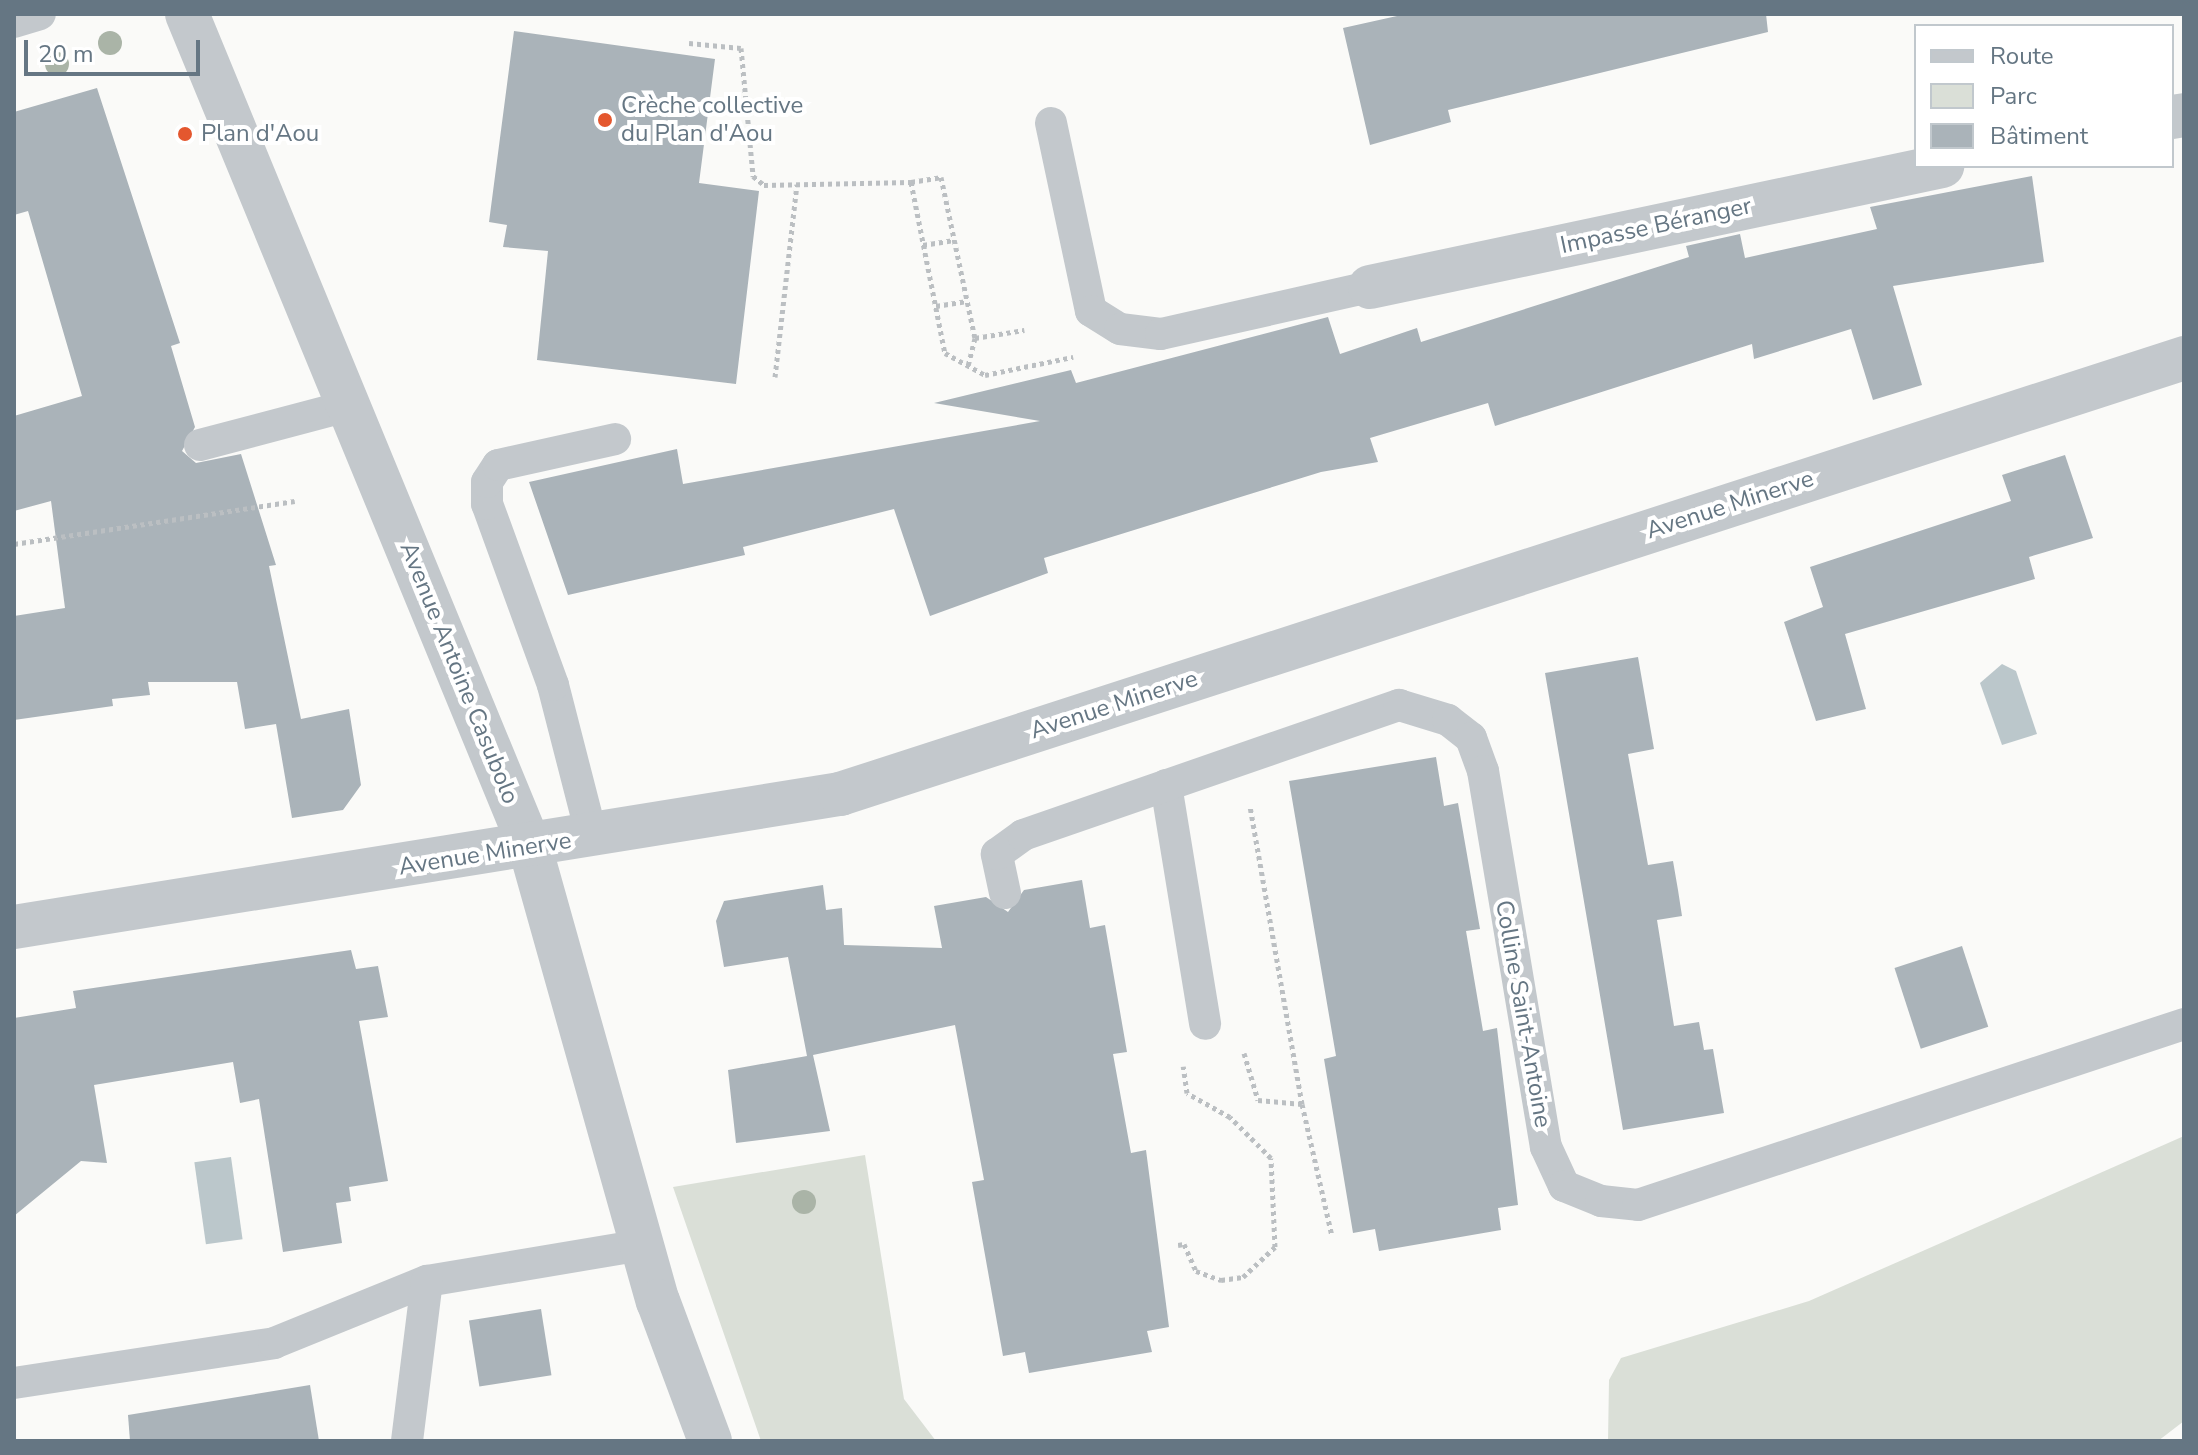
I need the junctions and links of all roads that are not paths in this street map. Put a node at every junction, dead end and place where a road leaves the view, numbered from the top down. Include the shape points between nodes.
1 (40, 14) edge
2 (187, 14) edge
3 (14, 22) edge
4 (1051, 123) dead end
5 (1933, 168) edge
6 (1370, 287) joint
7 (2184, 358) edge
8 (351, 405) junction
9 (615, 439) dead end
10 (200, 445) dead end
11 (1166, 785) junction
12 (592, 837) junction
13 (530, 847) junction
14 (1005, 893) dead end
15 (14, 927) edge
16 (1205, 1024) road end
17 (2184, 1024) edge
18 (642, 1245) junction
19 (427, 1281) junction
20 (14, 1383) edge
21 (407, 1441) edge
22 (710, 1441) edge

1 - 3 lane
2 - 8 street, Avenue Antoine Casubolo
4 - 6 lane via 1091,311 1120,329 1161,334
5 - 6 street, Impasse Béranger
7 - 12 street, Avenue Minerve via 840,794
8 - 10 lane
8 - 13 street, Avenue Antoine Casubolo
9 - 12 lane via 498,465 487,482 487,504 553,685
11 - 14 lane, Colline Saint-Antoine via 1023,835 997,854
11 - 16 lane
11 - 17 lane, Colline Saint-Antoine via 1399,705 1448,720 1471,738 1483,771 1546,1147 1564,1186 1601,1201 1638,1205
12 - 13 street, Avenue Minerve
13 - 15 street, Avenue Minerve
13 - 18 street, Avenue Antoine Casubolo
18 - 19 lane
18 - 22 street, Avenue Antoine Casubolo
19 - 20 lane via 274,1343
19 - 21 lane

